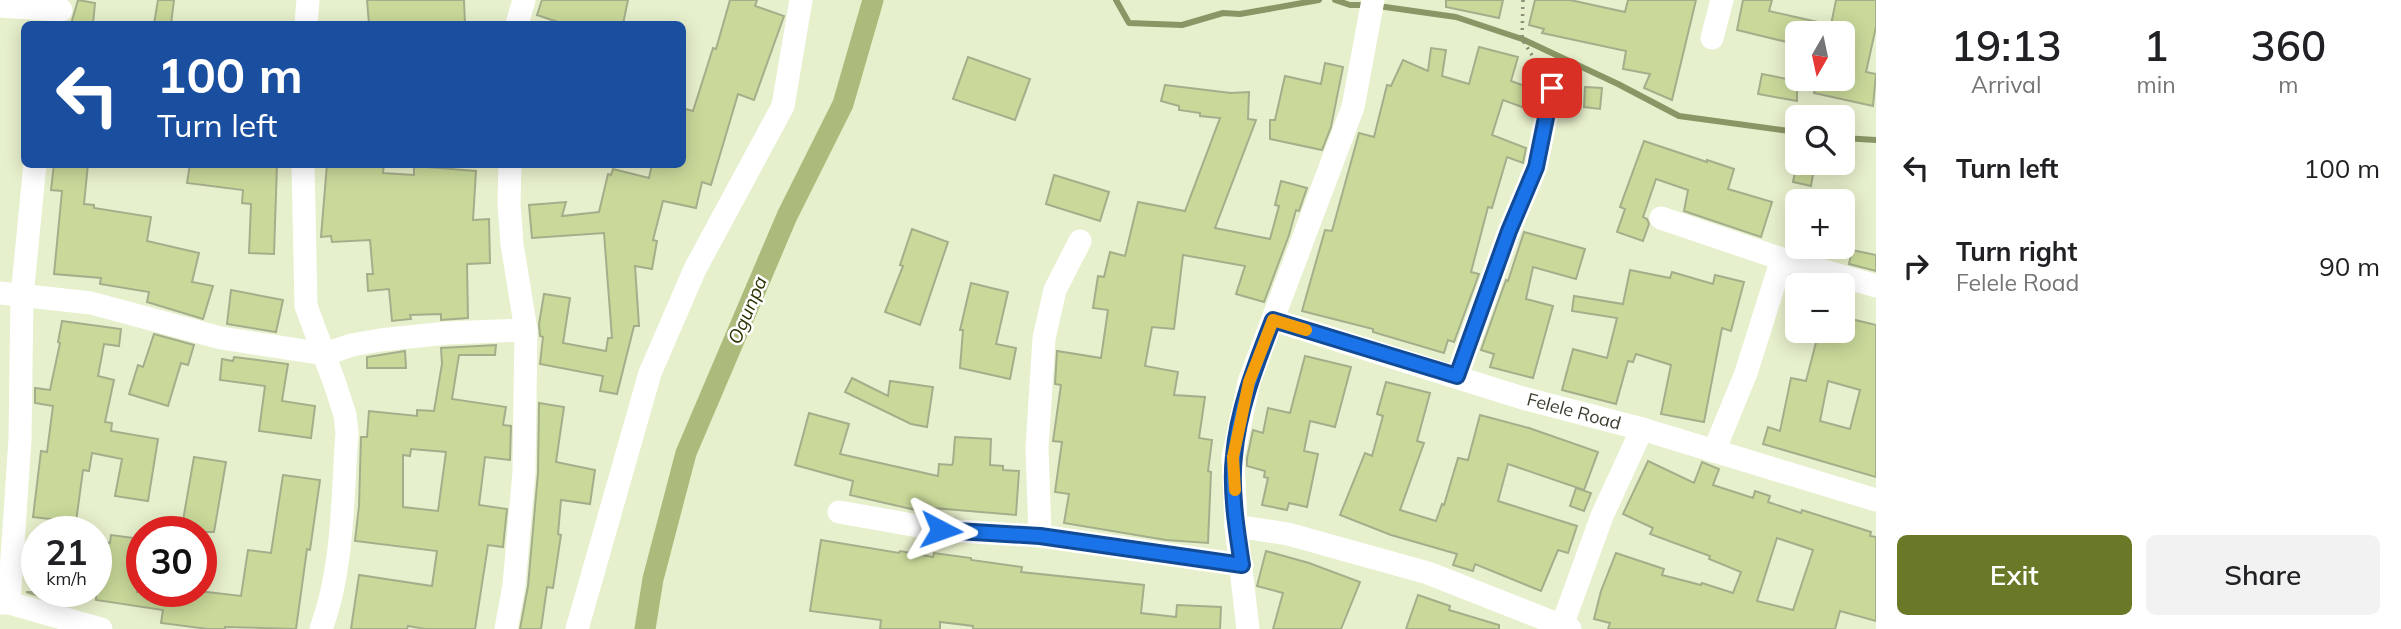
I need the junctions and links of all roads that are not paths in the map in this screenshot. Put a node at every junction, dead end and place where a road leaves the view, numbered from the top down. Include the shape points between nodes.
1 (308, 0) edge
2 (524, 0) edge
3 (801, 0) edge
4 (1373, 0) edge
5 (1722, 0) edge
6 (0, 6) edge
7 (61, 12) edge
8 (306, 21) edge
9 (518, 21) edge
10 (1712, 38) dead end
11 (1552, 88) road end
12 (35, 168) edge
13 (303, 168) edge
14 (510, 168) edge
15 (1661, 218) dead end
16 (1080, 241) dead end
17 (1782, 259) junction
18 (1876, 286) edge
19 (11, 294) edge
20 (1273, 320) junction
21 (526, 330) junction
22 (325, 354) junction
23 (1457, 376) junction
24 (1642, 429) junction
25 (1714, 451) junction
26 (1876, 500) edge
27 (7, 505) edge
28 (839, 512) dead end
29 (1236, 526) junction
30 (1040, 536) junction
31 (1242, 565) junction
32 (5, 603) edge
33 (1566, 628) edge
34 (101, 629) edge
35 (321, 629) edge
36 (506, 629) edge
37 (577, 629) edge
38 (1248, 629) edge

1 - 8 street
2 - 9 street
3 - 37 street via 783,106 695,269 650,373
4 - 20 street via 1353,107
5 - 10 street
6 - 7 street
11 - 23 street via 1536,167
12 - 19 street
13 - 22 street via 306,306
14 - 21 street via 512,244
15 - 17 street
16 - 30 street via 1055,290 1044,338 1037,448
17 - 18 street
17 - 25 street via 1746,373
19 - 22 street via 91,303 221,338
19 - 27 street via 20,439
20 - 23 street, Felele Road
20 - 29 street via 1249,382 1233,457
21 - 22 street via 380,340
21 - 36 street via 524,472
22 - 35 street via 347,433 335,573
23 - 24 street, Felele Road
24 - 25 street, Felele Road
24 - 33 street via 1602,516
25 - 26 street, Felele Road
27 - 32 street
28 - 30 street via 941,530
29 - 31 street
29 - 33 street via 1288,534 1428,573
30 - 31 street
31 - 38 street
32 - 34 street

